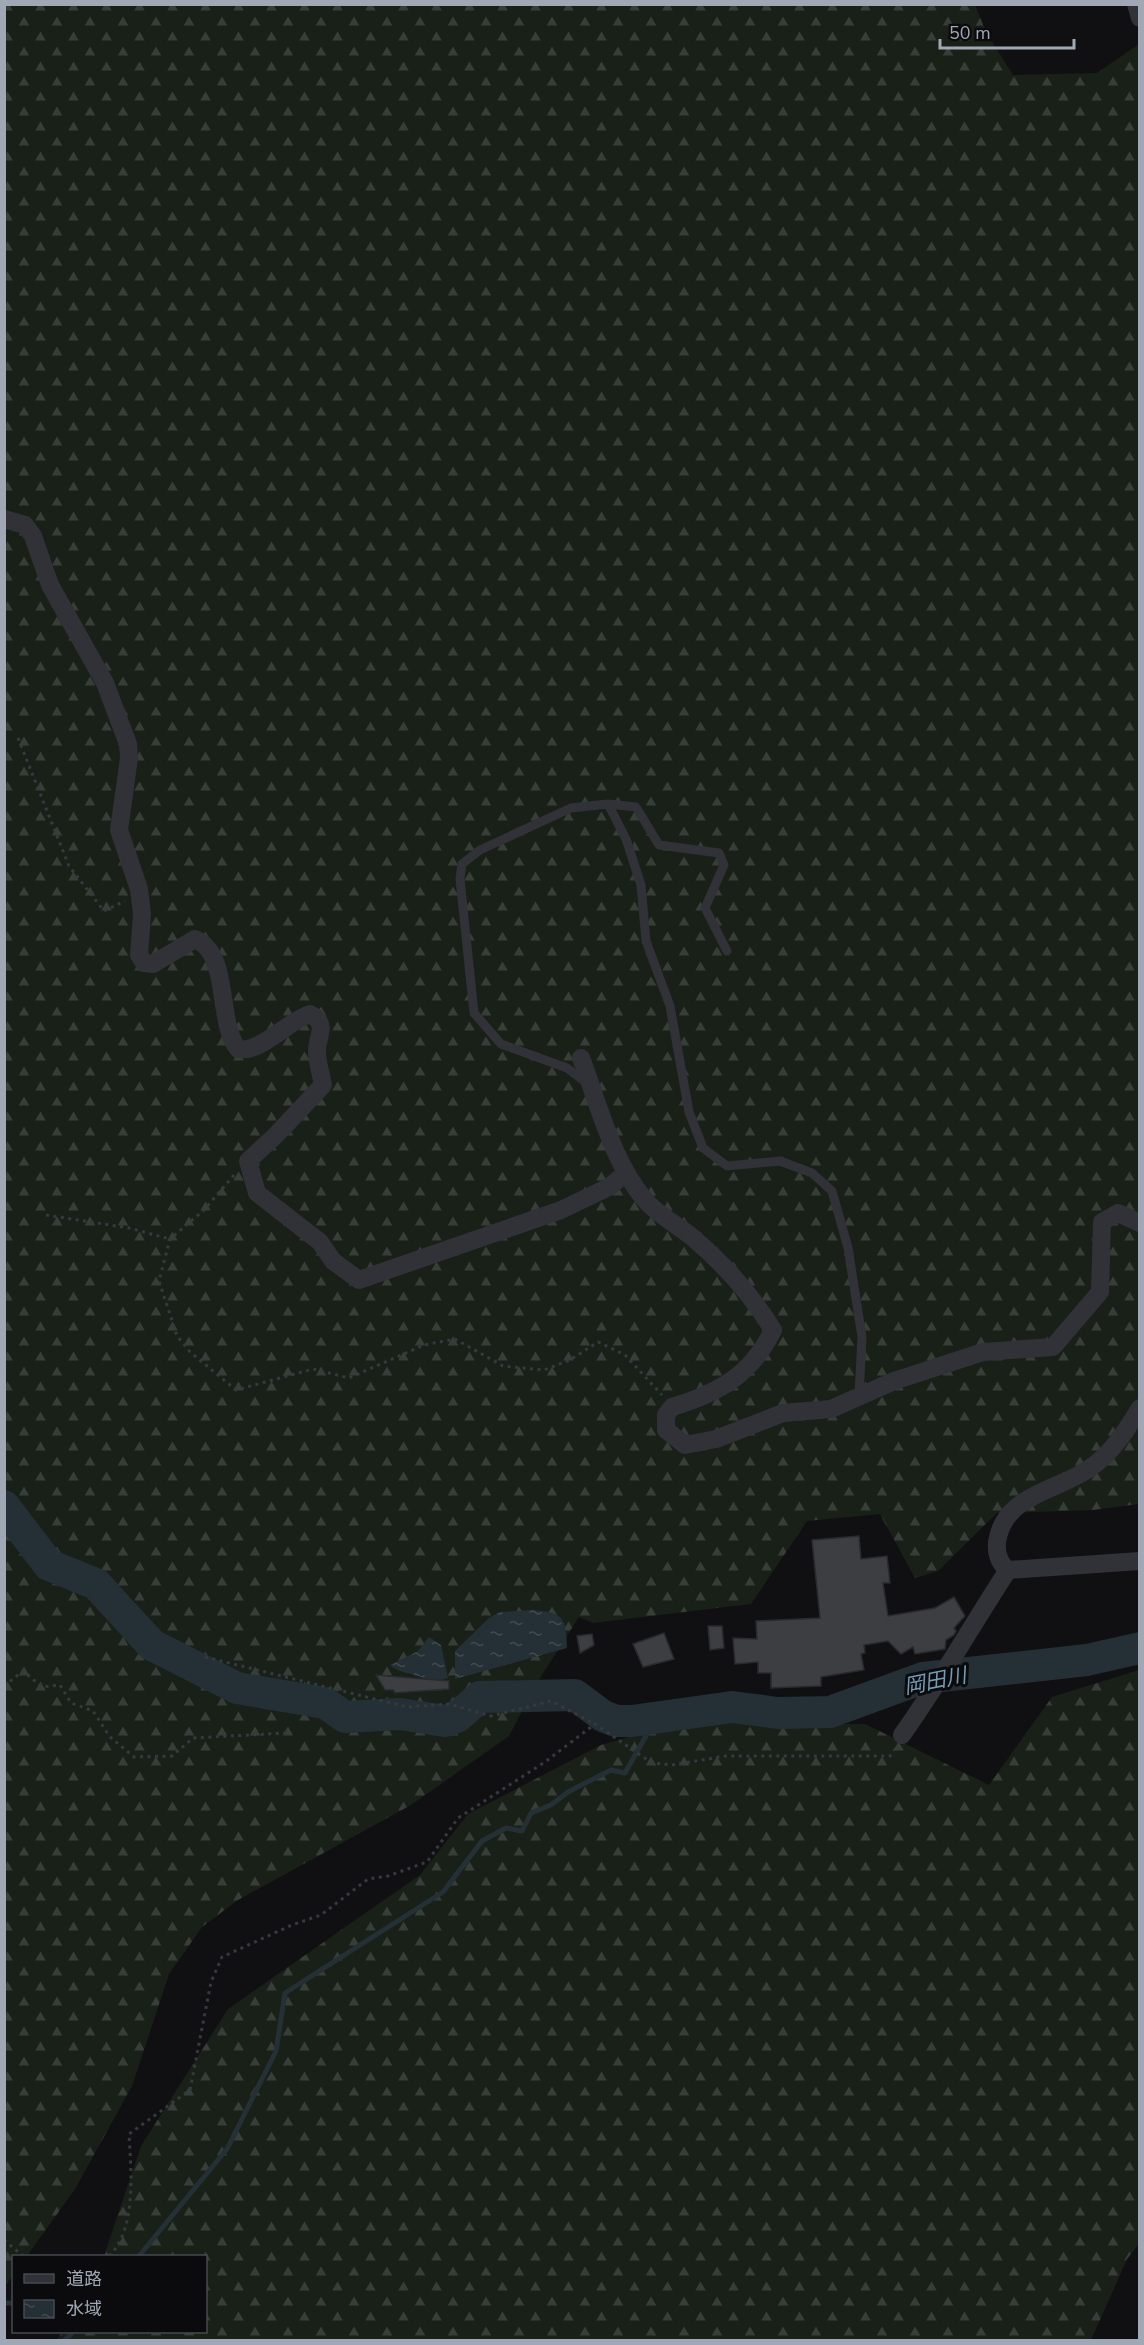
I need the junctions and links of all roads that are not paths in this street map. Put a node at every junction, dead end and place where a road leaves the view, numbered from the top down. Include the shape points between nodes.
1 (1136, 4) edge
2 (1140, 18) edge
3 (4, 519) edge
4 (608, 804) junction
5 (727, 951) dead end
6 (581, 1058) dead end
7 (592, 1087) junction
8 (625, 1174) junction
9 (1140, 1223) edge
10 (859, 1396) junction
11 (1140, 1408) edge
12 (1140, 1561) edge
13 (1008, 1570) junction
14 (902, 1735) road end

1 - 2 street
3 - 8 street via 25,525 33,536 50,585 105,682 128,744 119,830 140,894 139,955 144,963 153,964 195,939 203,942 210,950 220,979 229,1036 238,1049 254,1049 300,1017 310,1014 318,1018 322,1030 317,1050 323,1084 248,1161 257,1193 320,1242 333,1261 359,1280 561,1210 609,1187
4 - 5 lane via 636,807 659,845 719,853 724,865 705,908
4 - 7 lane via 571,808 480,850 462,864 460,879 474,1013 501,1044 567,1068
4 - 10 lane via 626,839 642,885 646,941 670,1006 689,1112 703,1148 727,1166 780,1161 812,1173 832,1191 848,1248 862,1337
6 - 7 street
7 - 8 street
8 - 10 street via 661,1218 714,1256 753,1297 773,1330 763,1351 728,1385 672,1407 666,1415 666,1430 685,1445 716,1439 783,1413 831,1409
9 - 10 street via 1118,1213 1102,1222 1101,1292 1053,1347 983,1352
11 - 13 street via 1117,1443 1090,1469 1026,1498 1006,1519 996,1550
12 - 13 street
13 - 14 street

